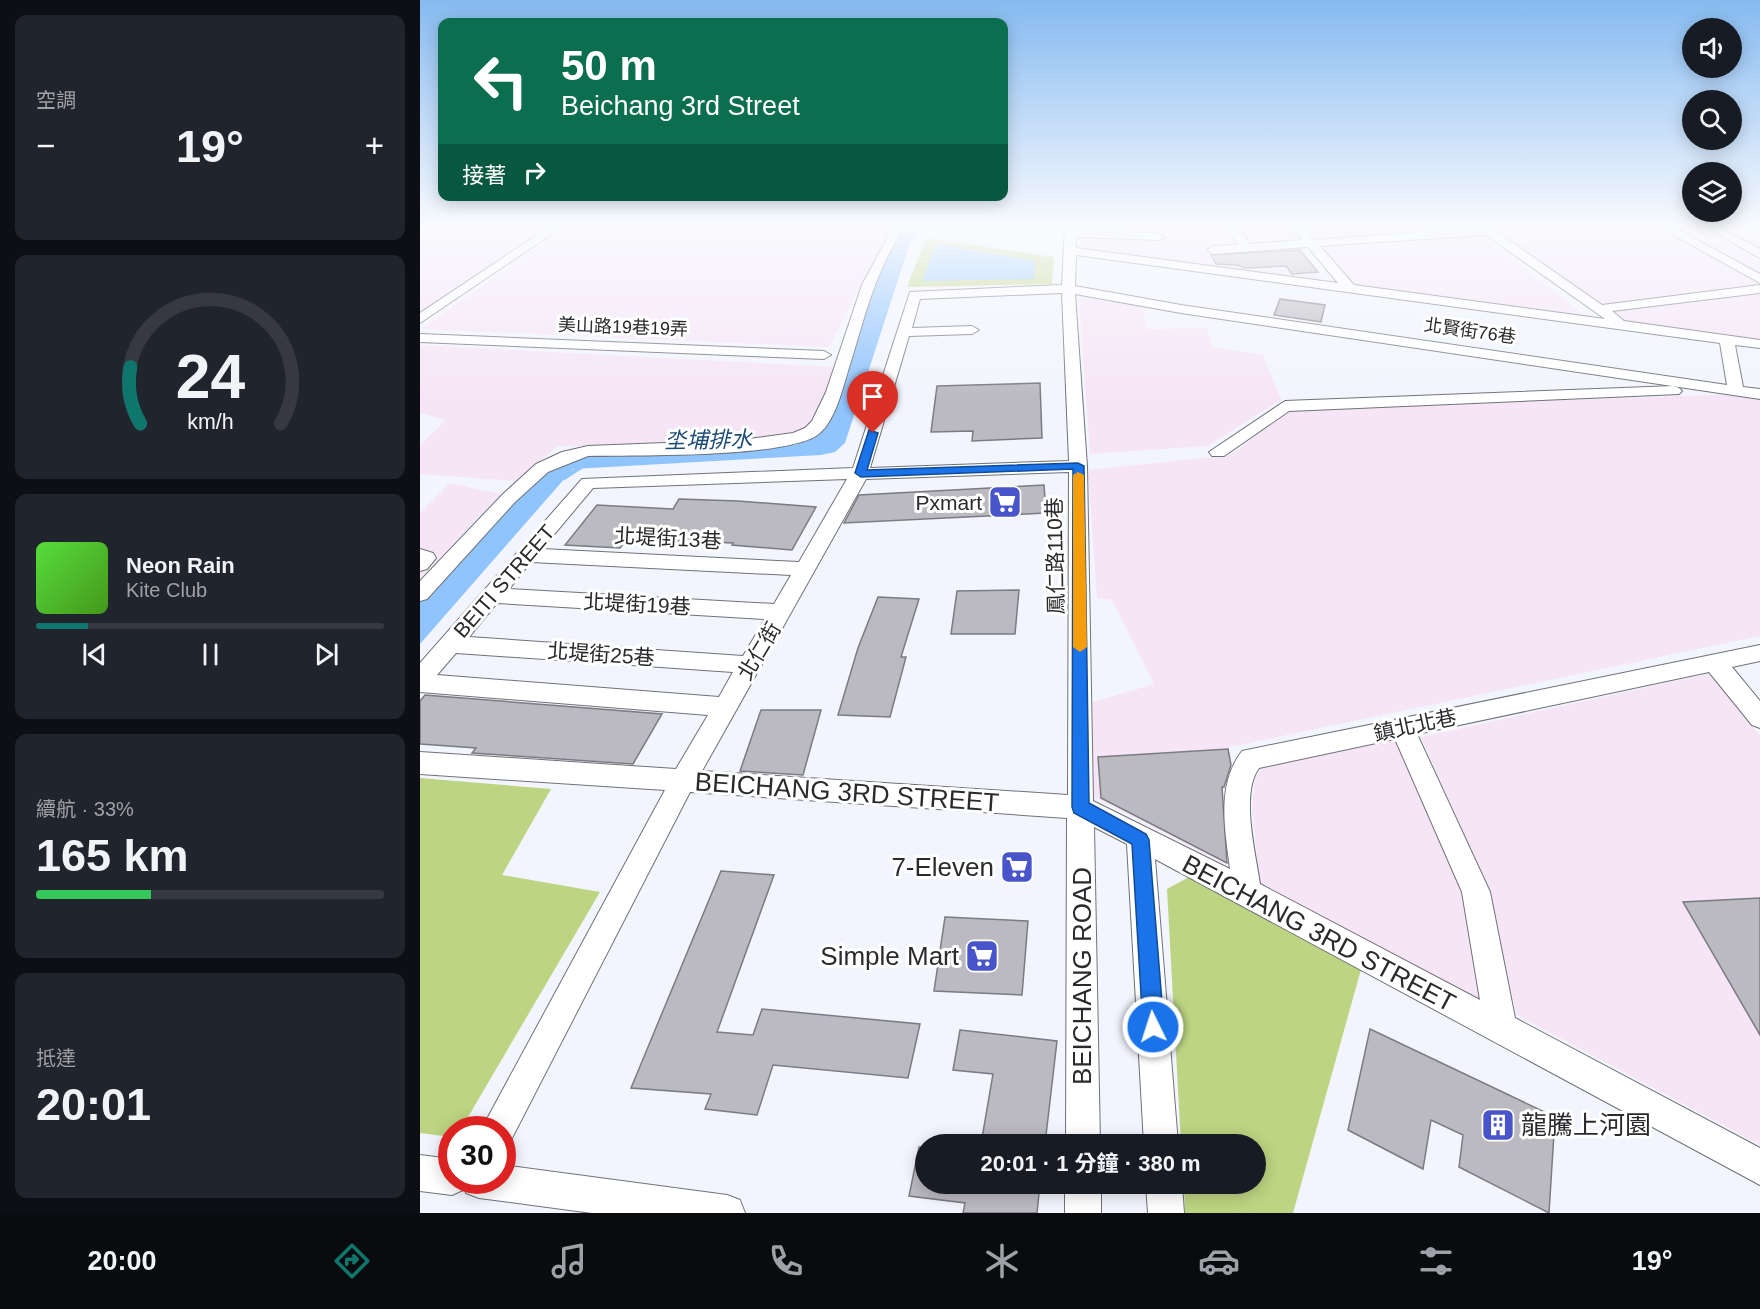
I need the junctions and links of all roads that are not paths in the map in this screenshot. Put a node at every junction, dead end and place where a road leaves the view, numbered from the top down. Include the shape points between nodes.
1 (473, 284) edge
2 (869, 284) edge
3 (1068, 284) edge
4 (1311, 284) edge
5 (1345, 284) edge
6 (1562, 284) edge
7 (1350, 289) junction
8 (1760, 289) edge
9 (1068, 290) junction
10 (1598, 309) junction
11 (420, 320) edge
12 (1625, 326) junction
13 (972, 330) dead end
14 (904, 332) junction
15 (420, 338) edge
16 (1727, 340) junction
17 (1760, 344) edge
18 (824, 355) dead end
19 (1731, 389) junction
20 (1760, 393) edge
21 (1218, 452) dead end
22 (1078, 466) junction
23 (861, 473) junction
24 (527, 555) junction
25 (420, 556) edge
26 (420, 564) edge
27 (807, 569) junction
28 (420, 594) edge
29 (492, 595) junction
30 (782, 612) junction
31 (451, 644) junction
32 (1760, 653) edge
33 (1714, 662) junction
34 (751, 664) junction
35 (420, 681) edge
36 (726, 707) junction
37 (1760, 718) edge
38 (1402, 727) junction
39 (420, 763) edge
40 (683, 781) junction
41 (1080, 807) junction
42 (1140, 840) junction
43 (1247, 892) junction
44 (1501, 1029) junction
45 (505, 1116) edge
46 (1083, 1134) edge
47 (1160, 1134) edge
48 (1760, 1167) edge
49 (420, 1173) edge
50 (438, 1175) edge
51 (516, 1185) edge
52 (1083, 1194) edge
53 (1165, 1194) edge
54 (727, 1213) edge
55 (1083, 1213) edge
56 (1166, 1213) edge

1 - 11 street
2 - 28 street via 837,381 812,432 800,439 588,451 568,456 542,468 509,498
3 - 9 street, 鳳仁路110巷
4 - 7 street
5 - 7 street
6 - 10 street
7 - 12 street
8 - 10 street
9 - 14 street, 北仁街 via 915,294
9 - 19 street, 北賢街76巷
9 - 22 street, 鳳仁路110巷
10 - 12 street
12 - 16 street
13 - 14 street
14 - 23 street, 北仁街
15 - 18 street, 美山路19巷19弄
16 - 17 street
16 - 19 street
19 - 20 street, 北賢街76巷
19 - 21 street via 1285,406
22 - 23 street
22 - 41 street, 鳳仁路110巷
23 - 24 street, BEITI STREET via 588,483
23 - 27 street, 北仁街
24 - 27 street, 北堤街13巷
24 - 29 street, BEITI STREET
25 - 26 street via 426,558
27 - 30 street, 北仁街
29 - 30 street, 北堤街19巷
29 - 31 street, BEITI STREET
30 - 34 street, 北仁街
31 - 34 street, 北堤街25巷
31 - 35 street, BEITI STREET
32 - 33 street, 鎮北北巷
33 - 37 street
33 - 38 street, 鎮北北巷
34 - 36 street, 北仁街
35 - 36 street
36 - 40 street, 北仁街
38 - 43 street, 鎮北北巷 via 1251,759 1244,765 1238,777 1237,796
38 - 44 street via 1476,891
39 - 40 street, BEICHANG 3RD STREET
40 - 41 street, BEICHANG 3RD STREET
40 - 45 street, 北仁街
41 - 42 street, BEICHANG 3RD STREET
41 - 46 street, BEICHANG ROAD
42 - 43 street, BEICHANG 3RD STREET
42 - 47 street
43 - 44 street, BEICHANG 3RD STREET
44 - 48 street, BEICHANG 3RD STREET
49 - 50 street
51 - 54 street
52 - 55 street
53 - 56 street

